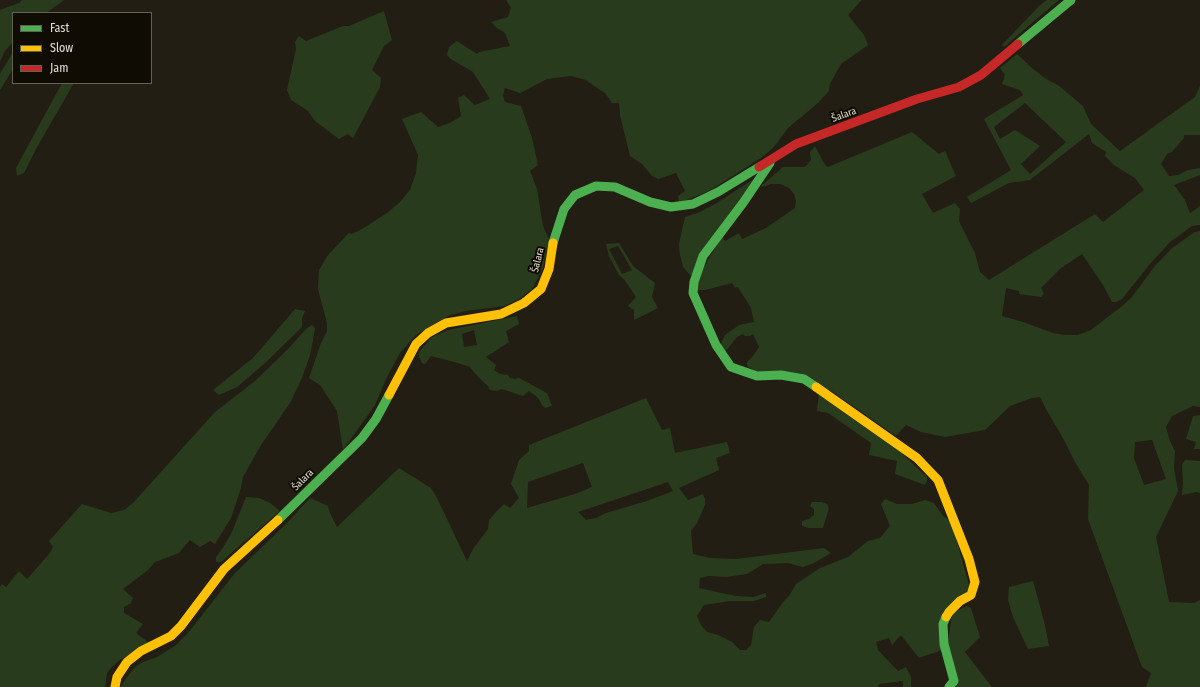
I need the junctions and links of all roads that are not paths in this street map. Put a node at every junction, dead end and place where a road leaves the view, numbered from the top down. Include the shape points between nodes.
1 (1071, 0) edge
2 (772, 159) junction
3 (116, 687) edge
4 (949, 687) edge

1 - 2 street, Šalara via 981,75 958,87 917,99 796,144
2 - 3 street, Šalara via 693,204 671,207 603,186 596,186 575,195 564,209 554,237 549,269 541,289 524,303 501,314 446,323 428,333 416,344 376,419 362,438 224,569 182,626 171,636 140,651 127,662 117,677
2 - 4 street via 703,256 693,293 716,345 731,367 757,376 781,375 804,379 917,458 938,480 969,559 975,582 971,595 949,612 944,624 944,644 954,681

